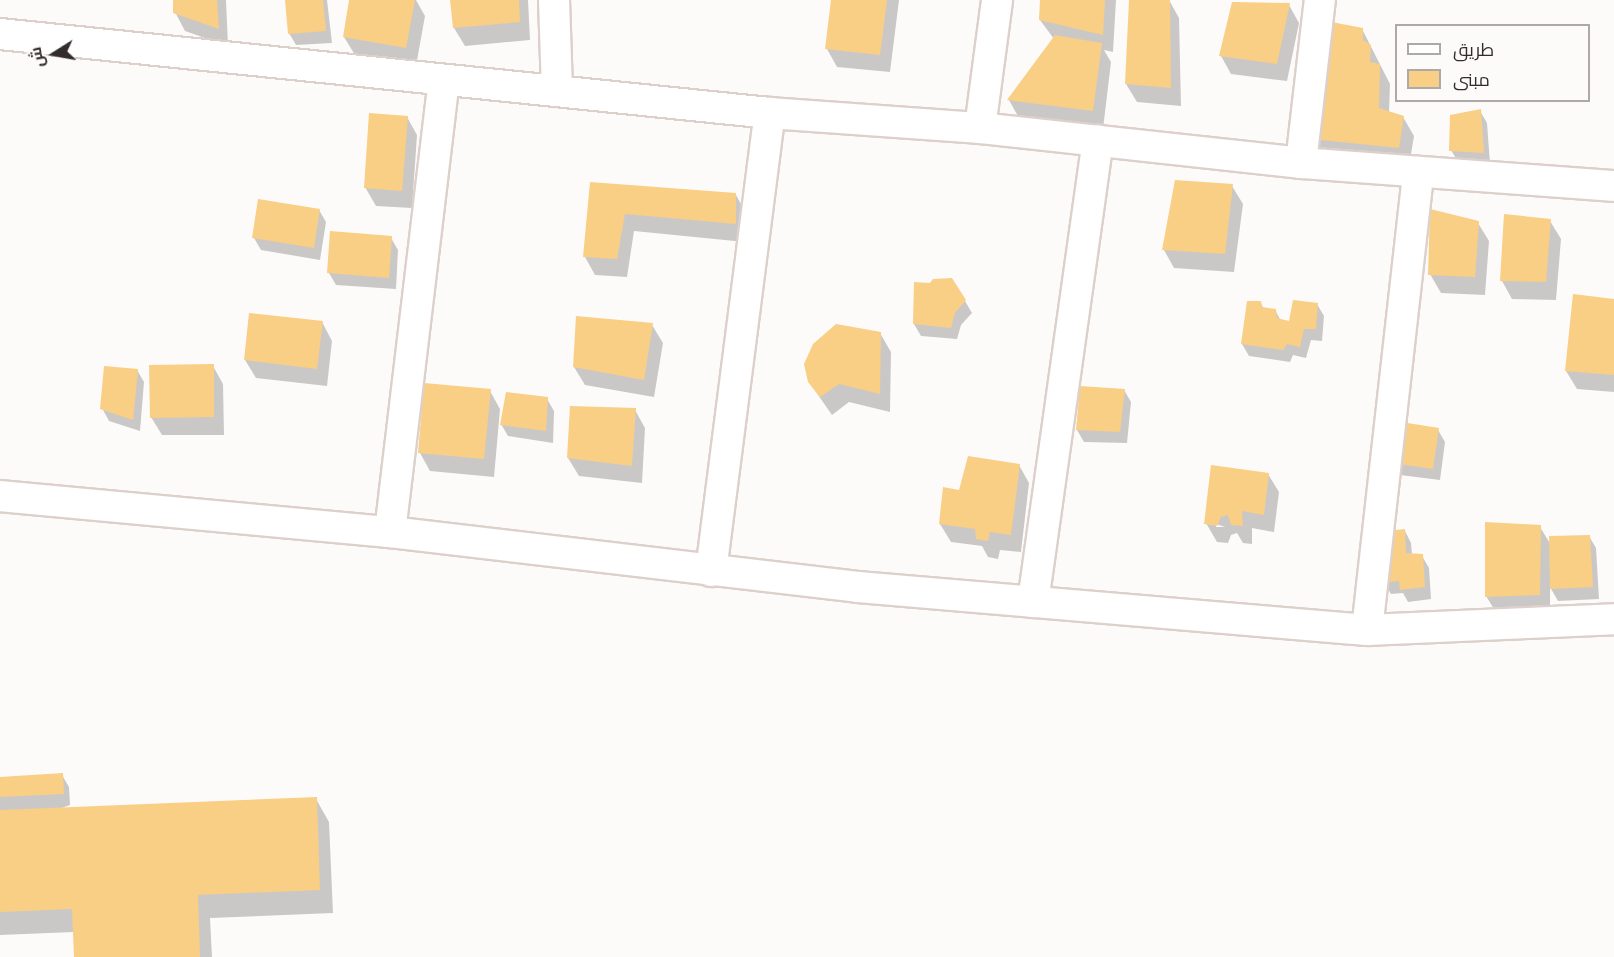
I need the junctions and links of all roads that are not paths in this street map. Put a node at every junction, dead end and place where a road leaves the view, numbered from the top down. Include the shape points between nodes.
1 (554, 0) edge
2 (997, 0) edge
3 (1320, 0) edge
4 (0, 34) edge
5 (444, 81) junction
6 (557, 91) junction
7 (770, 113) junction
8 (980, 128) junction
9 (1098, 141) junction
10 (1300, 163) junction
11 (1418, 172) junction
12 (1614, 186) edge
13 (0, 496) edge
14 (390, 532) junction
15 (711, 571) junction
16 (1033, 602) junction
17 (1614, 620) edge
18 (1366, 630) junction

1 - 6 street
2 - 8 street
3 - 10 street
4 - 5 street
5 - 6 street
5 - 14 street
6 - 7 street
7 - 8 street
7 - 15 street
8 - 9 street
9 - 10 street
9 - 16 street
10 - 11 street
11 - 12 street
11 - 18 street
13 - 14 street
14 - 15 street
15 - 16 street
16 - 18 street
17 - 18 street

